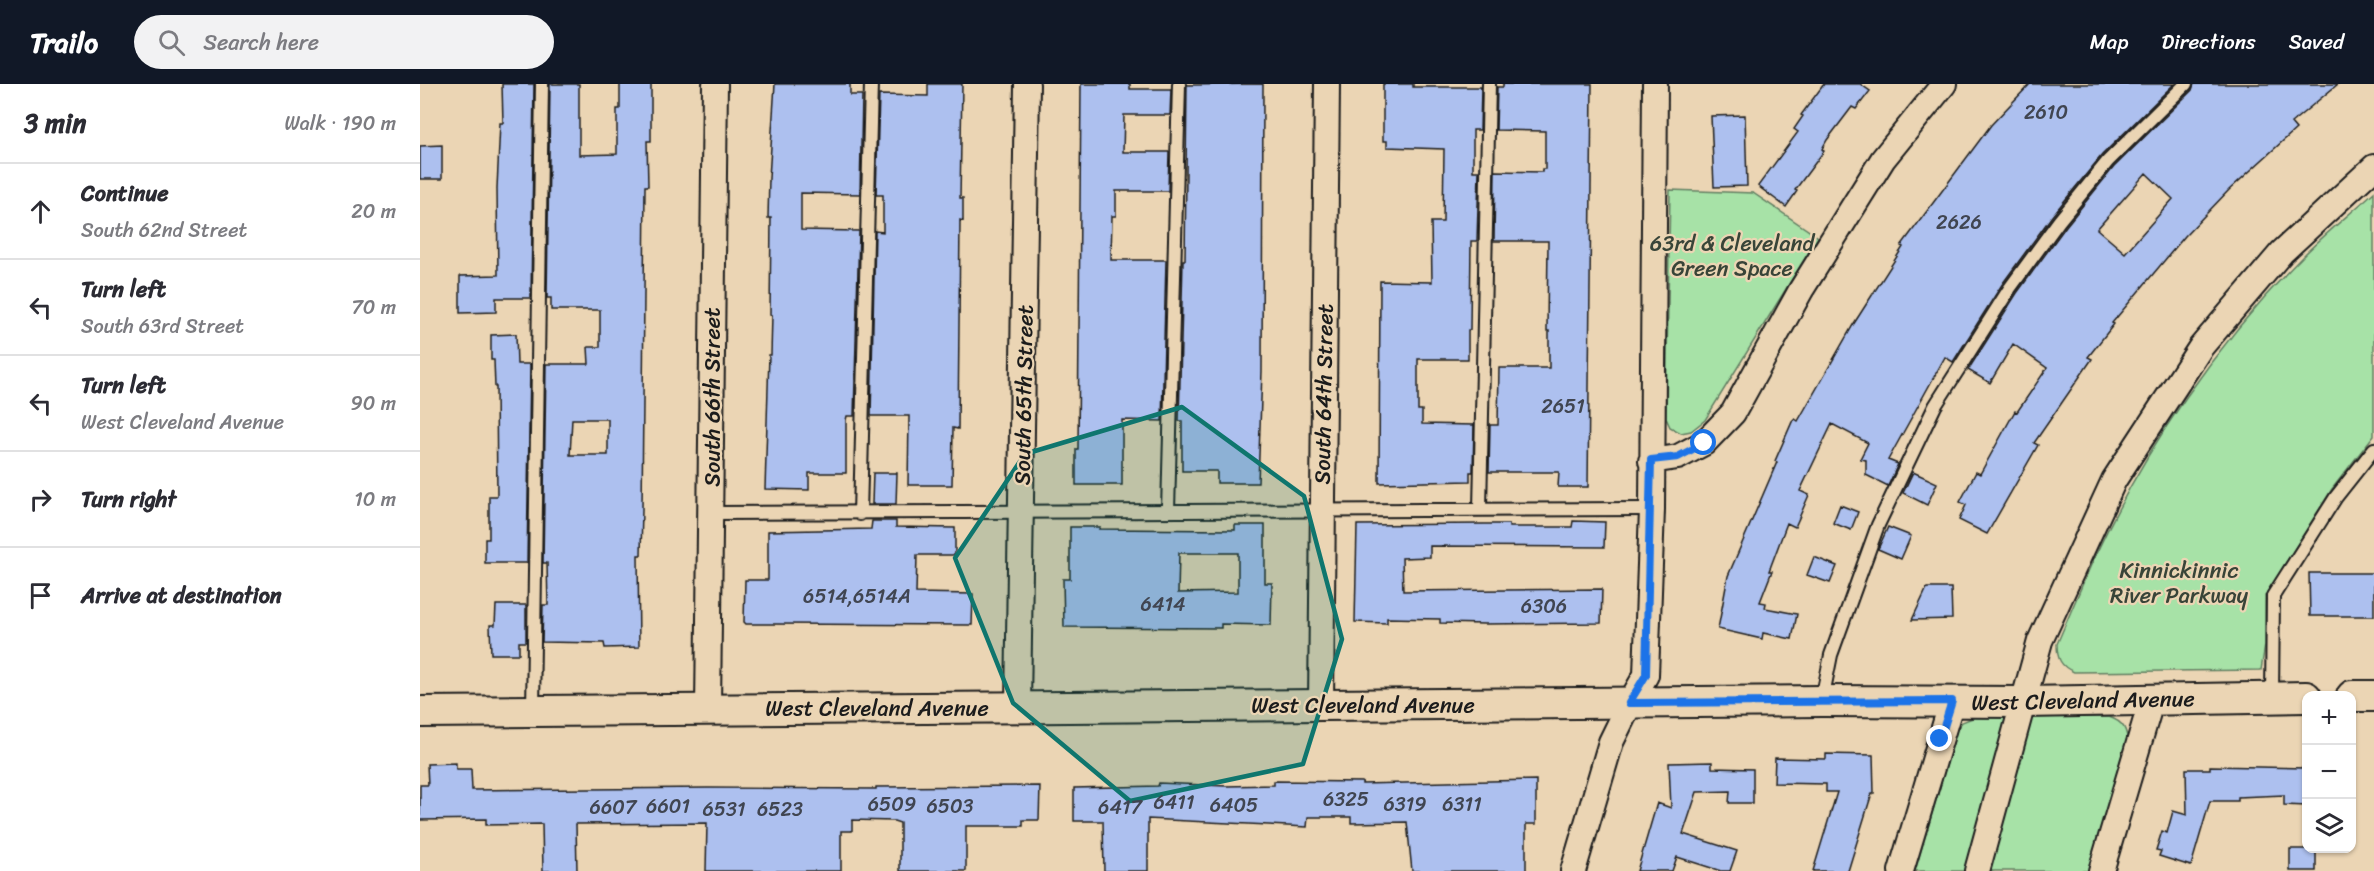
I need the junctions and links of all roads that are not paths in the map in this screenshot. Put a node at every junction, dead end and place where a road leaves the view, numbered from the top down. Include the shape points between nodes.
1 (542, 84) edge
2 (715, 84) edge
3 (871, 84) edge
4 (1027, 84) edge
5 (1179, 84) edge
6 (1327, 84) edge
7 (1489, 84) edge
8 (1655, 84) edge
9 (1944, 84) edge
10 (2186, 84) edge
11 (2374, 167) edge
12 (2374, 449) edge
13 (1651, 460) junction
14 (1322, 508) junction
15 (1652, 508) junction
16 (1480, 509) junction
17 (1168, 511) junction
18 (711, 513) junction
19 (1022, 513) junction
20 (860, 514) junction
21 (2356, 696) edge
22 (2374, 696) edge
23 (2272, 697) junction
24 (2302, 697) edge
25 (2152, 699) junction
26 (1822, 701) junction
27 (1952, 701) junction
28 (2022, 702) junction
29 (1629, 703) junction
30 (1321, 705) junction
31 (1018, 707) junction
32 (708, 709) junction
33 (420, 712) edge
34 (533, 712) junction
35 (1573, 871) edge
36 (1901, 871) edge
37 (1977, 871) edge
38 (2101, 871) edge

1 - 34 lane
2 - 18 street, South 66th Street
3 - 20 lane
4 - 19 street, South 65th Street
5 - 17 lane
6 - 14 street, South 64th Street
7 - 16 lane
8 - 13 street
9 - 13 street via 1884,159 1801,290 1733,412 1704,443 1678,457
10 - 26 lane via 2108,161 2059,220 2010,288 1935,406 1878,525 1831,655
11 - 28 street via 2282,252 2194,356 2114,480 2040,641
12 - 23 lane via 2336,496 2273,596
13 - 15 street
14 - 16 lane
14 - 17 lane
14 - 30 street, South 64th Street
15 - 16 lane
15 - 29 street via 1646,675
17 - 19 lane
18 - 20 lane
18 - 32 street, South 66th Street
19 - 20 lane
19 - 31 street, South 65th Street
21 - 22 street
23 - 24 street, West Cleveland Avenue
23 - 25 street, West Cleveland Avenue
25 - 28 street, West Cleveland Avenue
25 - 38 street
26 - 27 street, West Cleveland Avenue
26 - 29 street, West Cleveland Avenue
27 - 28 street, West Cleveland Avenue
27 - 36 street
28 - 37 street
29 - 30 street, West Cleveland Avenue
29 - 35 street via 1611,742
30 - 31 street, West Cleveland Avenue
31 - 32 street, West Cleveland Avenue
32 - 34 street, West Cleveland Avenue
33 - 34 street, West Cleveland Avenue

